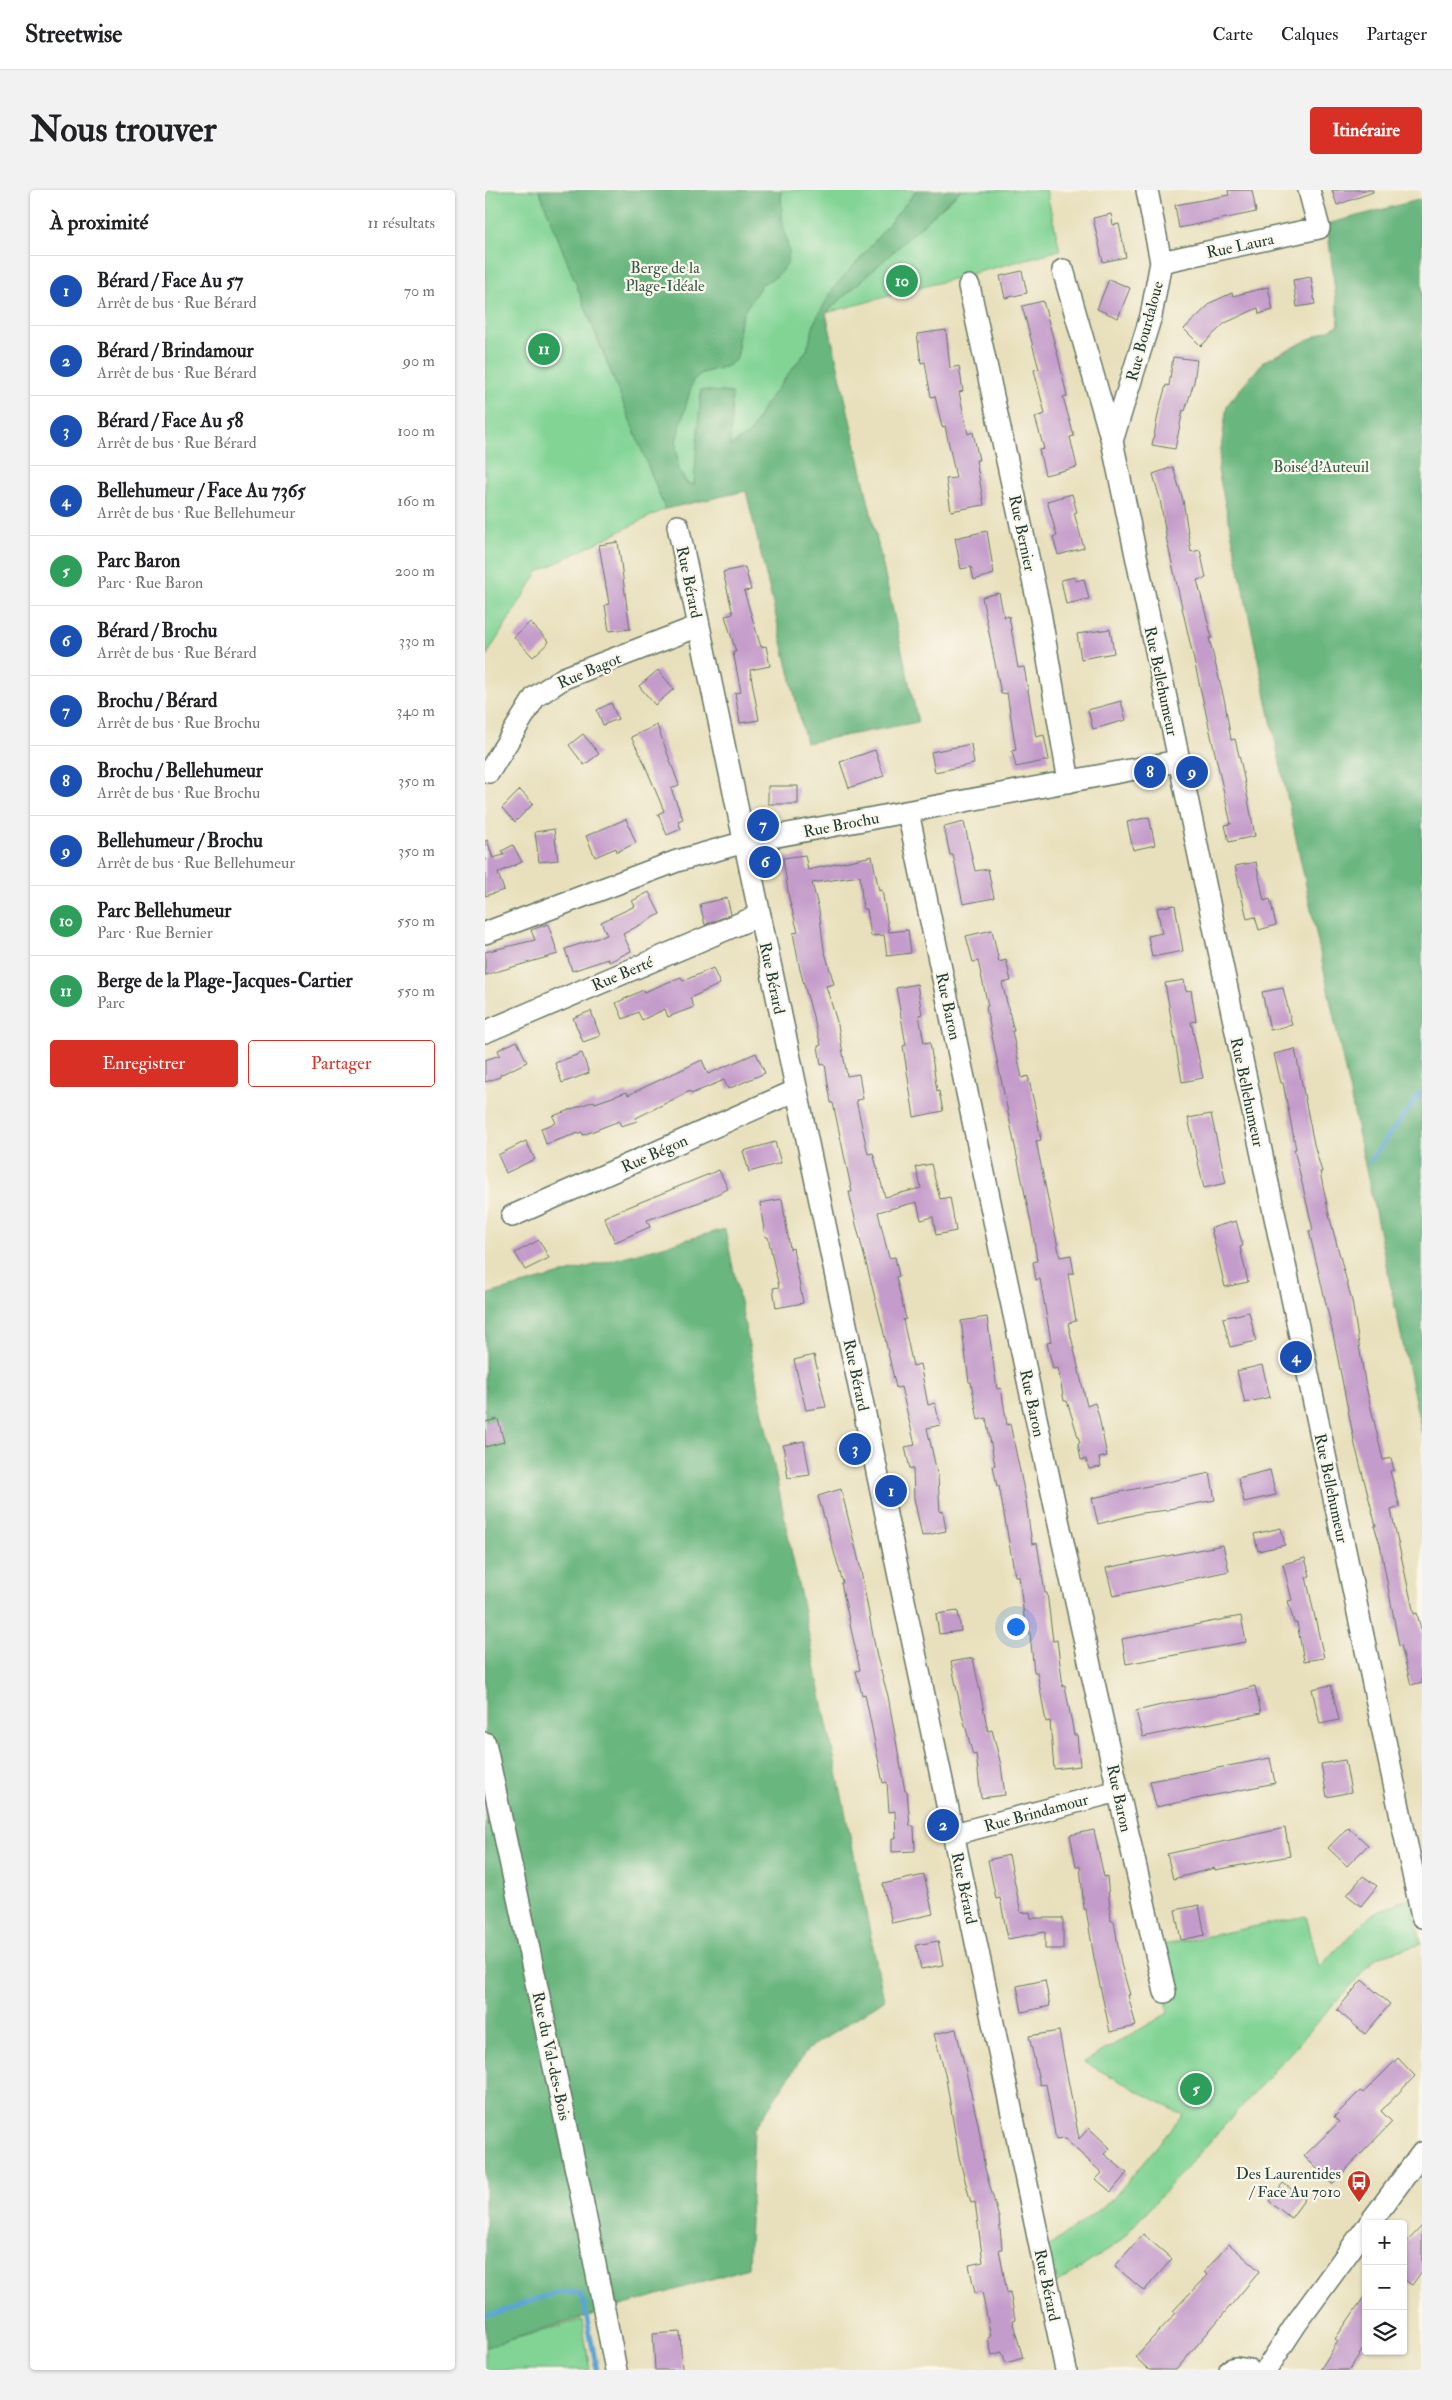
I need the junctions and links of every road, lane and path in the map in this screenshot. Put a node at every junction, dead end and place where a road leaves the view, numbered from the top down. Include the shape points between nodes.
1 (1147, 190) edge
2 (1309, 190) edge
3 (1161, 262) junction
4 (1063, 270) dead end
5 (969, 286) dead end
6 (1112, 441) junction
7 (678, 526) dead end
8 (699, 626) junction
9 (1178, 762) junction
10 (489, 772) dead end
11 (1069, 782) junction
12 (908, 812) junction
13 (745, 842) junction
14 (760, 914) junction
15 (485, 933) edge
16 (485, 1032) edge
17 (797, 1090) junction
18 (512, 1216) dead end
19 (485, 1743) edge
20 (1118, 1791) junction
21 (953, 1834) junction
22 (1422, 1917) edge
23 (1165, 1992) dead end
24 (1422, 2153) edge
25 (1372, 2220) edge
26 (1362, 2233) edge
27 (616, 2370) edge
28 (1066, 2370) edge
29 (1230, 2370) edge
30 (1249, 2370) edge
31 (1266, 2370) edge

1 - 3 street, Rue Bourdaloue
2 - 3 street, Rue Laura via 1319,228
3 - 6 street, Rue Bourdaloue via 1151,316
4 - 6 street, Rue Bellehumeur
5 - 11 street, Rue Bernier via 1040,612
6 - 9 street, Rue Bellehumeur
7 - 8 street, Rue Bérard
8 - 10 street, Rue Bagot via 564,678 535,697
8 - 13 street, Rue Bérard
9 - 11 street, Rue Brochu
9 - 22 street, Rue Bellehumeur
11 - 12 street, Rue Brochu
12 - 13 street, Rue Brochu
12 - 20 street, Rue Baron
13 - 14 street, Rue Bérard
13 - 15 street, Rue Brochu via 677,862
14 - 16 street, Rue Berté
14 - 17 street, Rue Bérard
17 - 18 street, Rue Bégon
17 - 21 street, Rue Bérard
19 - 27 street, Rue du Val-des-Bois
20 - 21 street, Rue Brindamour
20 - 23 street, Rue Baron
21 - 28 street, Rue Bérard
24 - 25 street
26 - 31 street
29 - 30 street

